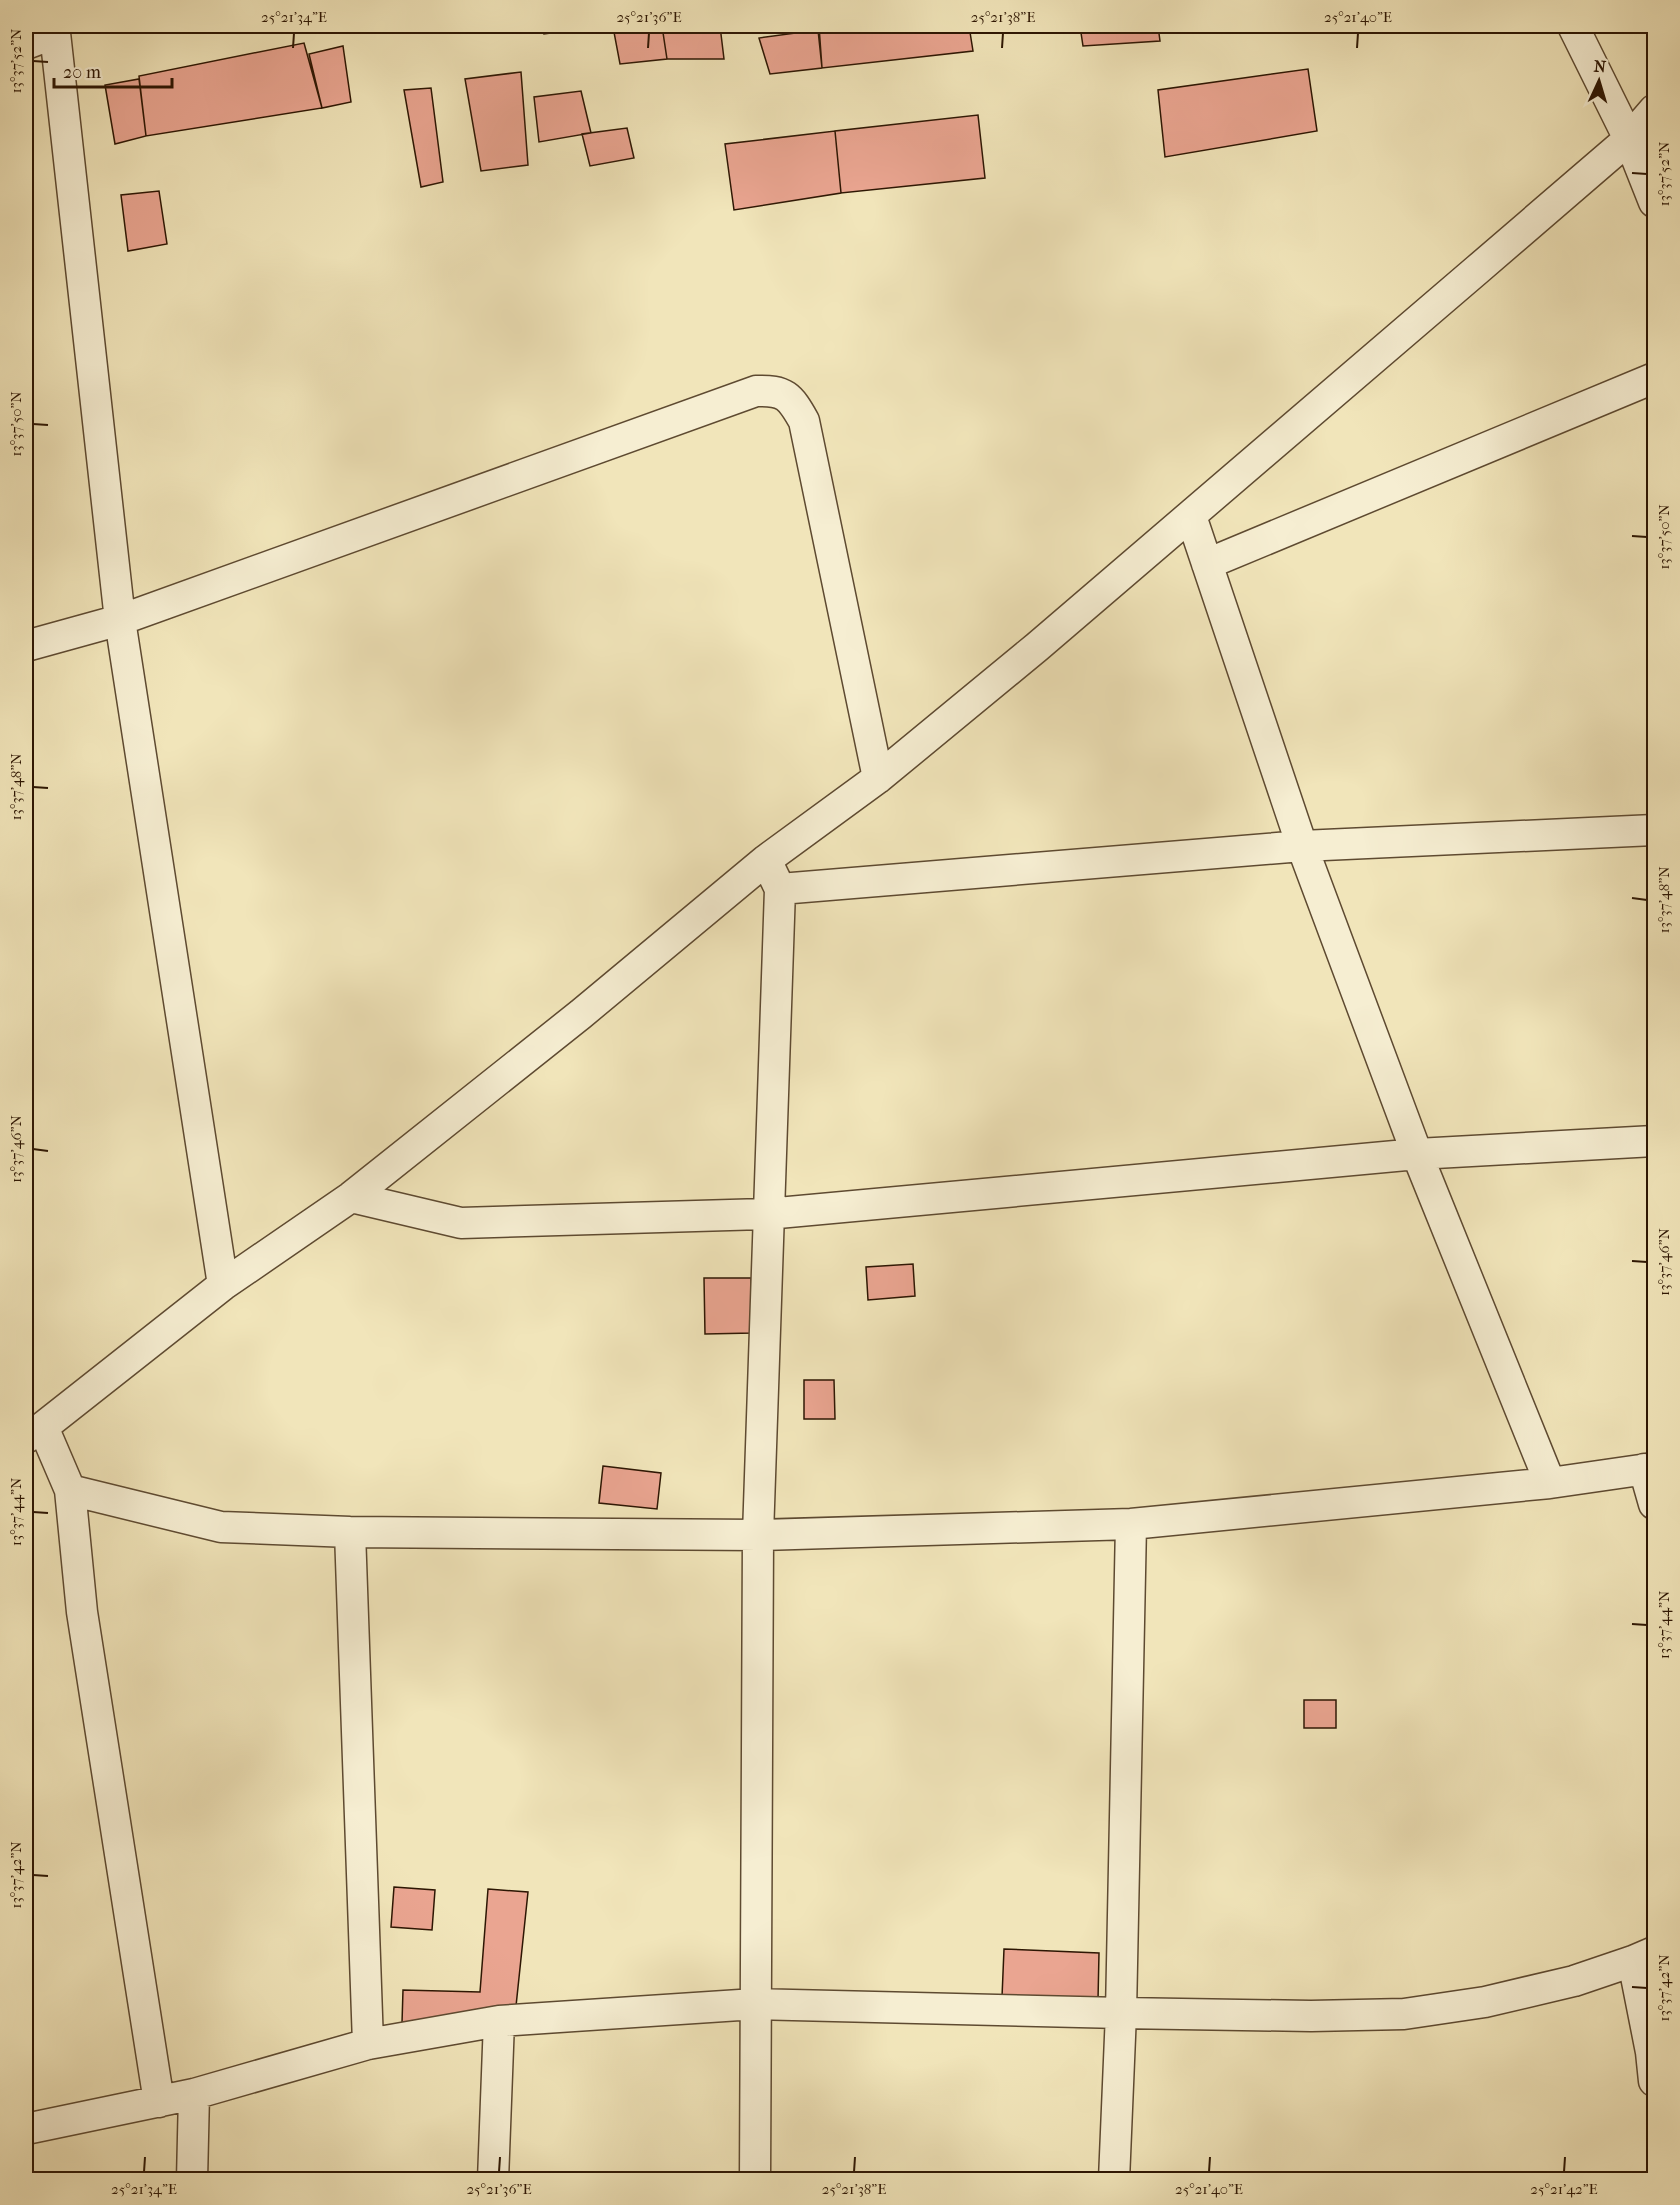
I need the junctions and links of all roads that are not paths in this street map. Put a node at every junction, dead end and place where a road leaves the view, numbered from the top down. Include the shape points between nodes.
1 (1573, 26) edge
2 (54, 29) edge
3 (26, 44) edge
4 (1654, 110) edge
5 (1629, 139) junction
6 (1654, 202) edge
7 (1654, 378) edge
8 (1191, 516) junction
9 (1207, 564) junction
10 (120, 620) junction
11 (26, 646) edge
12 (878, 778) junction
13 (1654, 830) edge
14 (1302, 846) junction
15 (766, 860) junction
16 (780, 889) junction
17 (1654, 1141) edge
18 (1417, 1154) junction
19 (351, 1197) junction
20 (767, 1214) junction
21 (223, 1284) junction
22 (34, 1433) edge
23 (1649, 1468) edge
24 (1550, 1483) junction
25 (70, 1490) junction
26 (1654, 1504) edge
27 (1131, 1524) junction
28 (350, 1532) junction
29 (758, 1535) junction
30 (1644, 1956) edge
31 (755, 2004) junction
32 (1121, 2013) junction
33 (499, 2021) junction
34 (368, 2044) junction
35 (1653, 2052) edge
36 (1654, 2081) edge
37 (194, 2094) junction
38 (159, 2102) junction
39 (26, 2129) edge
40 (192, 2180) edge
41 (493, 2180) edge
42 (755, 2180) edge
43 (1114, 2180) edge

1 - 5 street
2 - 3 street
2 - 10 street
4 - 5 street
5 - 6 street
5 - 8 street
7 - 9 street
8 - 9 street
8 - 12 street
9 - 14 street
10 - 11 street
10 - 12 street via 756,391 776,391 793,402 804,421
10 - 21 street
12 - 15 street
13 - 14 street
14 - 16 street
14 - 18 street
15 - 16 street
15 - 19 street
16 - 20 street
17 - 18 street
18 - 20 street
18 - 24 street
19 - 20 street via 461,1223
19 - 21 street
20 - 29 street
21 - 22 street
22 - 25 street
23 - 24 street
23 - 26 street
24 - 27 street
25 - 28 street via 221,1527
25 - 38 street via 82,1612
27 - 29 street
27 - 32 street
28 - 29 street
28 - 34 street
29 - 31 street
30 - 32 street via 1574,1981 1496,2000 1404,2014
30 - 35 street
31 - 32 street
31 - 33 street
31 - 42 street
32 - 43 street
33 - 34 street
33 - 41 street
34 - 37 street
35 - 36 street
37 - 38 street
37 - 40 street
38 - 39 street

